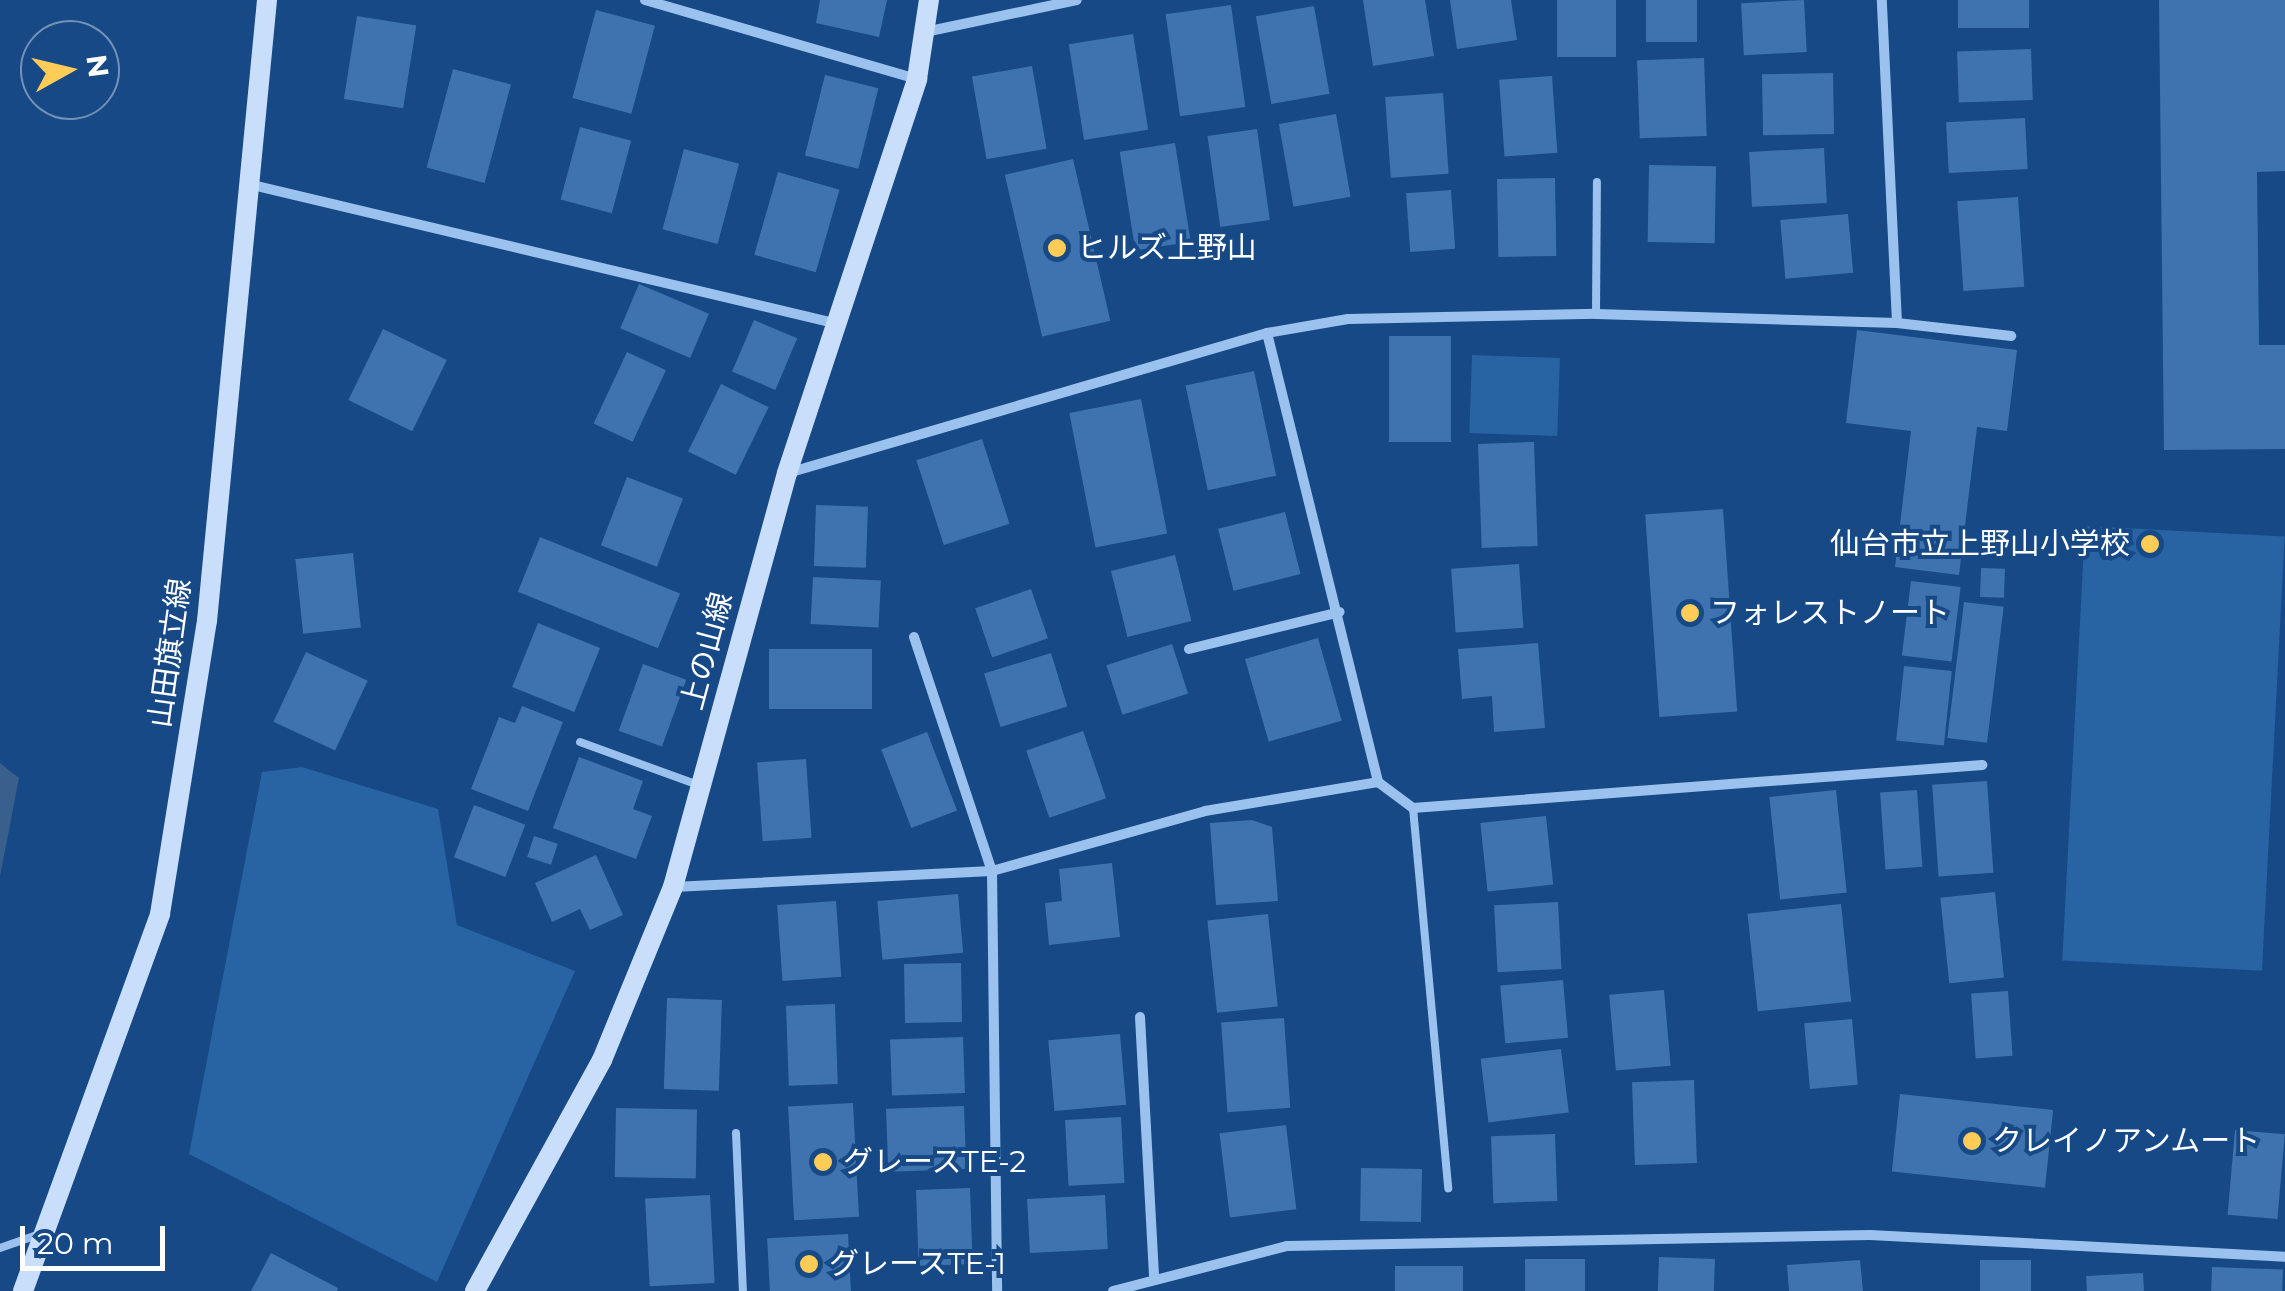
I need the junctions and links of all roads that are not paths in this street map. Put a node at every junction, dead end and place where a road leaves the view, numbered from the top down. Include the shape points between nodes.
1 (267, 0) edge
2 (645, 0) edge
3 (929, 0) edge
4 (1077, 0) edge
5 (1882, 0) edge
6 (925, 32) junction
7 (916, 80) junction
8 (1597, 182) dead end
9 (248, 184) junction
10 (1596, 314) junction
11 (1897, 323) junction
12 (838, 324) junction
13 (1267, 332) junction
14 (2011, 336) dead end
15 (787, 473) junction
16 (1340, 612) junction
17 (914, 636) dead end
18 (1189, 649) dead end
19 (580, 742) dead end
20 (1982, 765) dead end
21 (1378, 782) junction
22 (700, 786) junction
23 (1414, 808) junction
24 (992, 871) junction
25 (674, 887) junction
26 (1140, 1017) dead end
27 (736, 1133) dead end
28 (1448, 1188) dead end
29 (44, 1233) junction
30 (0, 1248) edge
31 (2285, 1257) edge
32 (1154, 1276) junction
33 (23, 1291) edge
34 (476, 1291) edge
35 (744, 1291) edge
36 (997, 1291) edge
37 (1113, 1291) edge

1 - 9 street, 山田旗立線
2 - 7 street
3 - 6 street, 上の山線
4 - 6 street
5 - 11 street
6 - 7 street, 上の山線
7 - 12 street, 上の山線
8 - 10 lane
9 - 12 street
9 - 29 street, 山田旗立線 via 208,621 160,914
10 - 11 street
10 - 13 street via 1348,318
11 - 14 street
12 - 15 street, 上の山線
13 - 15 street
13 - 16 street
15 - 22 street, 上の山線
16 - 18 street
16 - 21 street
17 - 24 street
19 - 22 lane
20 - 23 street
21 - 23 street
21 - 24 street via 1205,810
22 - 25 street, 上の山線
23 - 28 lane
24 - 25 street
24 - 36 street
25 - 34 street, 上の山線 via 602,1060
26 - 32 street
27 - 35 lane
29 - 30 lane
29 - 33 street, 山田旗立線
31 - 32 street via 1850,1236 1287,1246
32 - 37 street

